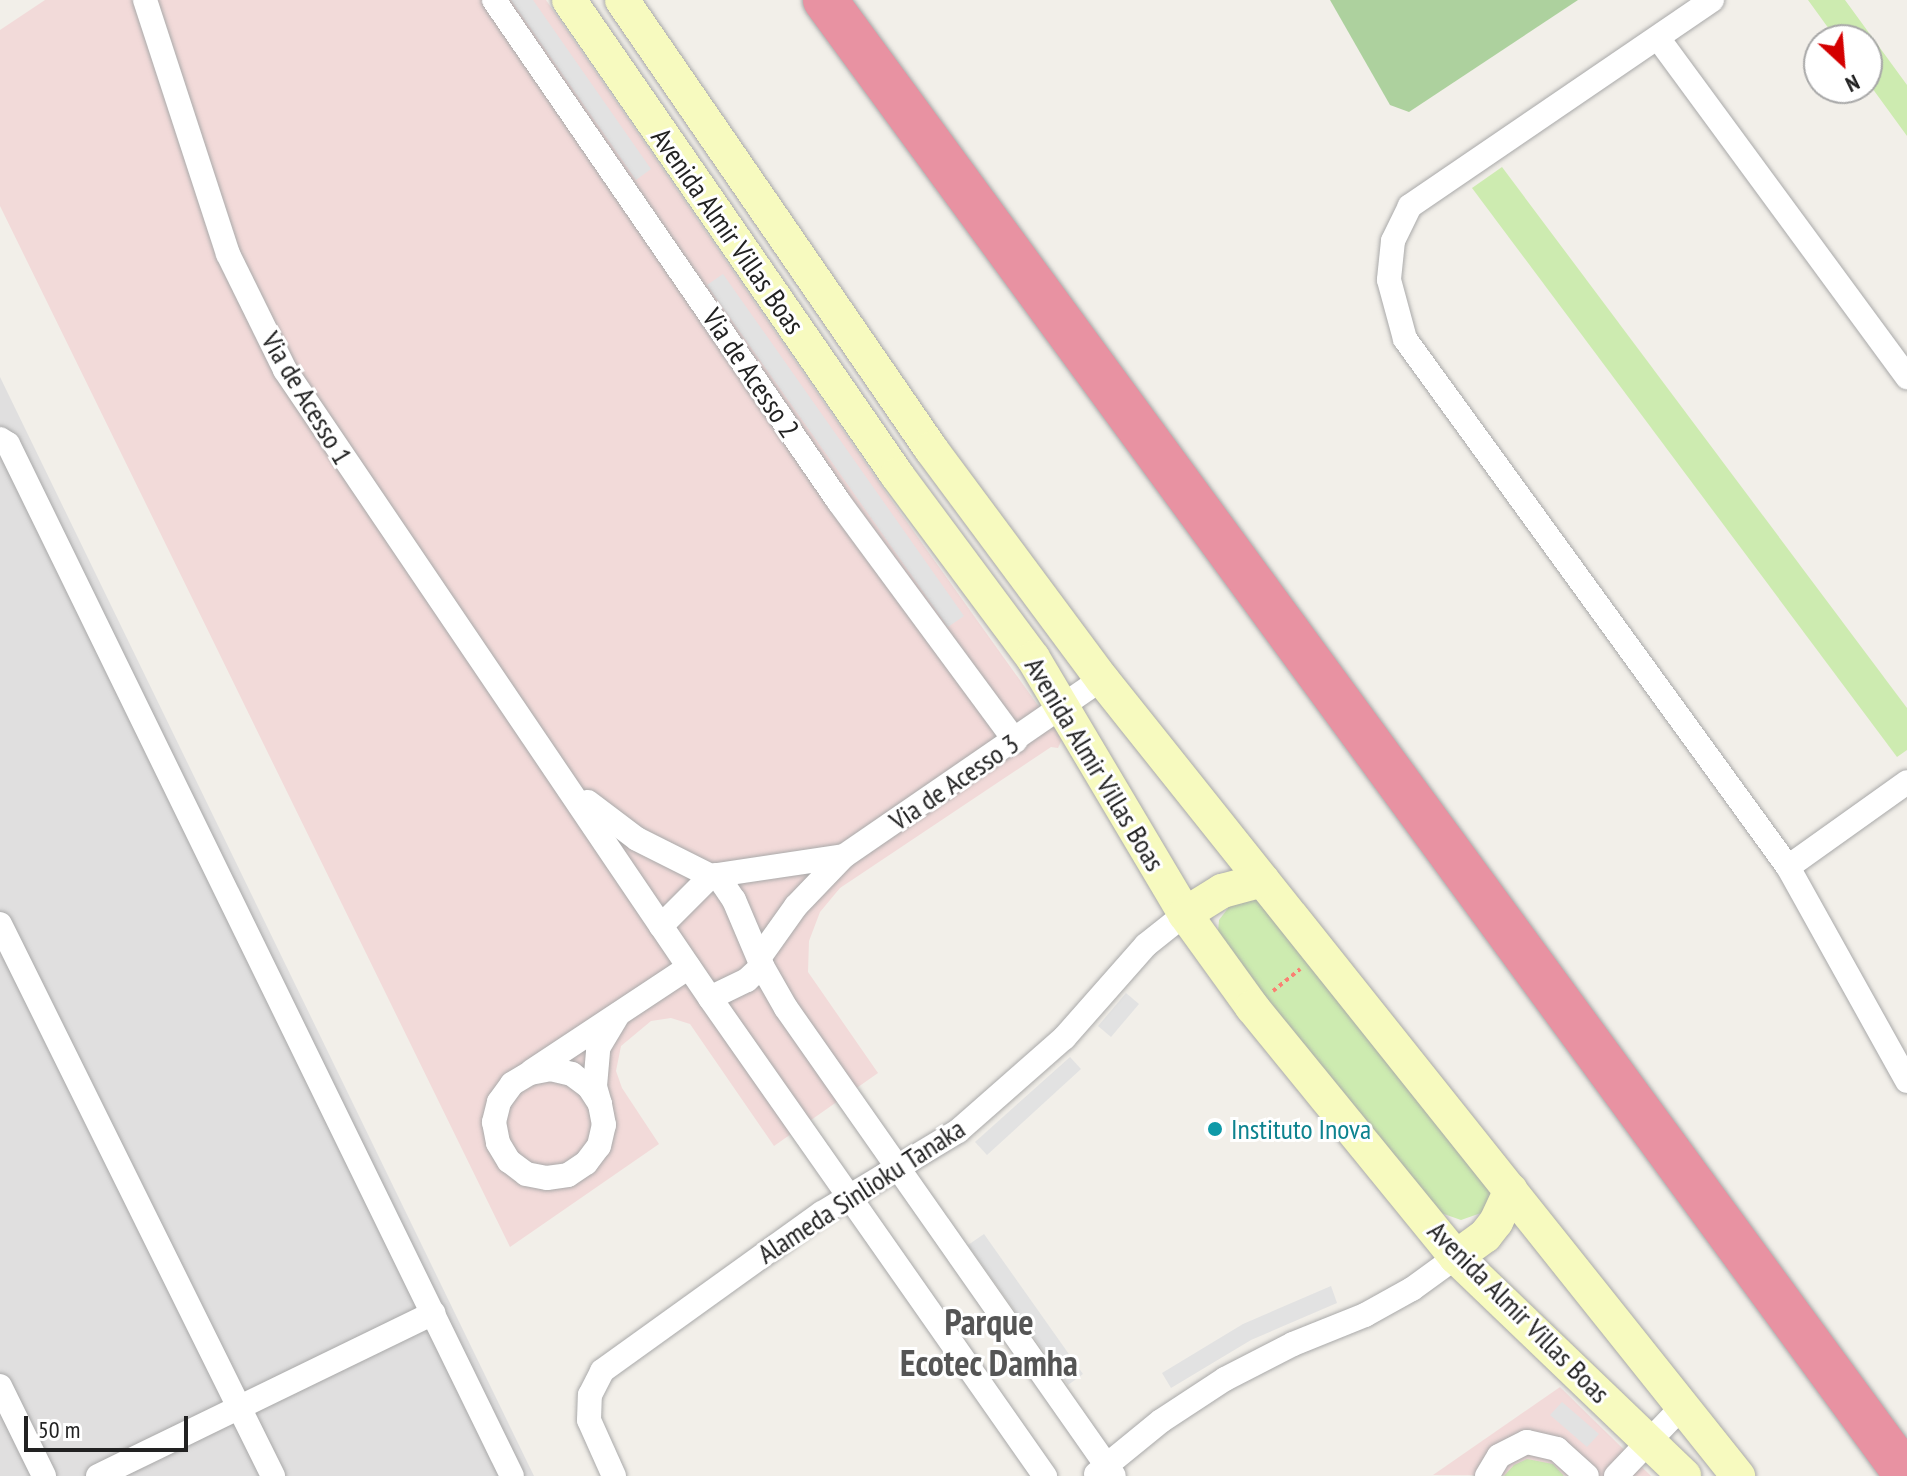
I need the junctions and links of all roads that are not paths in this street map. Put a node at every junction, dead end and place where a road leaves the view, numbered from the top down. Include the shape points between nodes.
1 (145, 0) edge
2 (494, 0) edge
3 (569, 0) edge
4 (622, 0) edge
5 (798, 0) edge
6 (825, 0) edge
7 (1712, 0) edge
8 (1658, 38) junction
9 (1907, 377) edge
10 (0, 439) edge
11 (1102, 679) junction
12 (1065, 707) junction
13 (1015, 741) junction
14 (546, 756) junction
15 (1907, 782) edge
16 (844, 856) junction
17 (1788, 867) junction
18 (714, 875) junction
19 (1263, 880) junction
20 (1185, 914) junction
21 (0, 924) edge
22 (661, 926) junction
23 (761, 962) junction
24 (689, 967) junction
25 (710, 998) junction
26 (618, 1015) junction
27 (530, 1073) junction
28 (1907, 1081) edge
29 (600, 1104) junction
30 (897, 1167) junction
31 (1511, 1190) junction
32 (848, 1197) junction
33 (1456, 1257) junction
34 (434, 1313) junction
35 (0, 1386) edge
36 (238, 1406) junction
37 (1681, 1408) junction
38 (1648, 1439) junction
39 (1105, 1473) edge
40 (44, 1476) edge
41 (98, 1476) edge
42 (273, 1476) edge
43 (512, 1476) edge
44 (614, 1476) edge
45 (1045, 1476) edge
46 (1487, 1476) edge
47 (1587, 1476) edge
48 (1616, 1476) edge
49 (1684, 1476) edge
50 (1738, 1476) edge
51 (1879, 1476) edge
52 (1907, 1476) edge

1 - 14 street, Via de Acesso 1 via 228,254 285,370
2 - 13 street, Via de Acesso 2 via 839,502
3 - 12 street, Avenida Almir Villas Boas via 897,475
4 - 11 street, Avenida Almir Villas Boas via 931,449
5 - 51 highway
6 - 52 highway
7 - 8 street
8 - 9 street
8 - 17 street via 1410,206 1393,241 1389,280 1405,339
10 - 34 street via 8,444
11 - 12 street, Via de Acesso 3
11 - 19 street, Avenida Almir Villas Boas
12 - 13 street, Via de Acesso 3
12 - 20 street, Avenida Almir Villas Boas
13 - 16 street, Via de Acesso 3
14 - 18 street via 603,816 637,839
14 - 22 street
15 - 17 street
16 - 18 street
16 - 23 street via 796,906
17 - 28 street
18 - 22 street
18 - 23 street via 734,900
19 - 20 street via 1222,891
19 - 31 street, Avenida Almir Villas Boas
20 - 30 street, Alameda Sinlioku Tanaka via 1146,945 1052,1049 958,1131
20 - 33 street, Avenida Almir Villas Boas via 1252,1007
21 - 36 street
22 - 24 street
23 - 25 street via 738,985
23 - 30 street via 786,1008
24 - 25 street
24 - 26 street
25 - 32 street
26 - 27 street
26 - 29 street via 598,1048 594,1076
27 - 29 street via 551,1069 572,1074
27 - 29 street via 512,1084 499,1102 494,1122 509,1161 526,1174 568,1175 586,1163 599,1146 604,1125
30 - 32 street, Alameda Sinlioku Tanaka
30 - 39 street
31 - 33 street via 1491,1229
31 - 37 street, Avenida Almir Villas Boas
32 - 44 street, Alameda Sinlioku Tanaka via 602,1371 590,1395 589,1420
32 - 45 street
33 - 38 street, Avenida Almir Villas Boas
33 - 39 street via 1365,1315 1225,1379 1161,1421
34 - 36 street
34 - 43 street
35 - 40 street
36 - 41 street
36 - 42 street
37 - 38 street
37 - 50 street, Avenida Almir Villas Boas
38 - 48 street
38 - 49 street, Avenida Almir Villas Boas
46 - 47 street via 1499,1456 1527,1442 1557,1449

